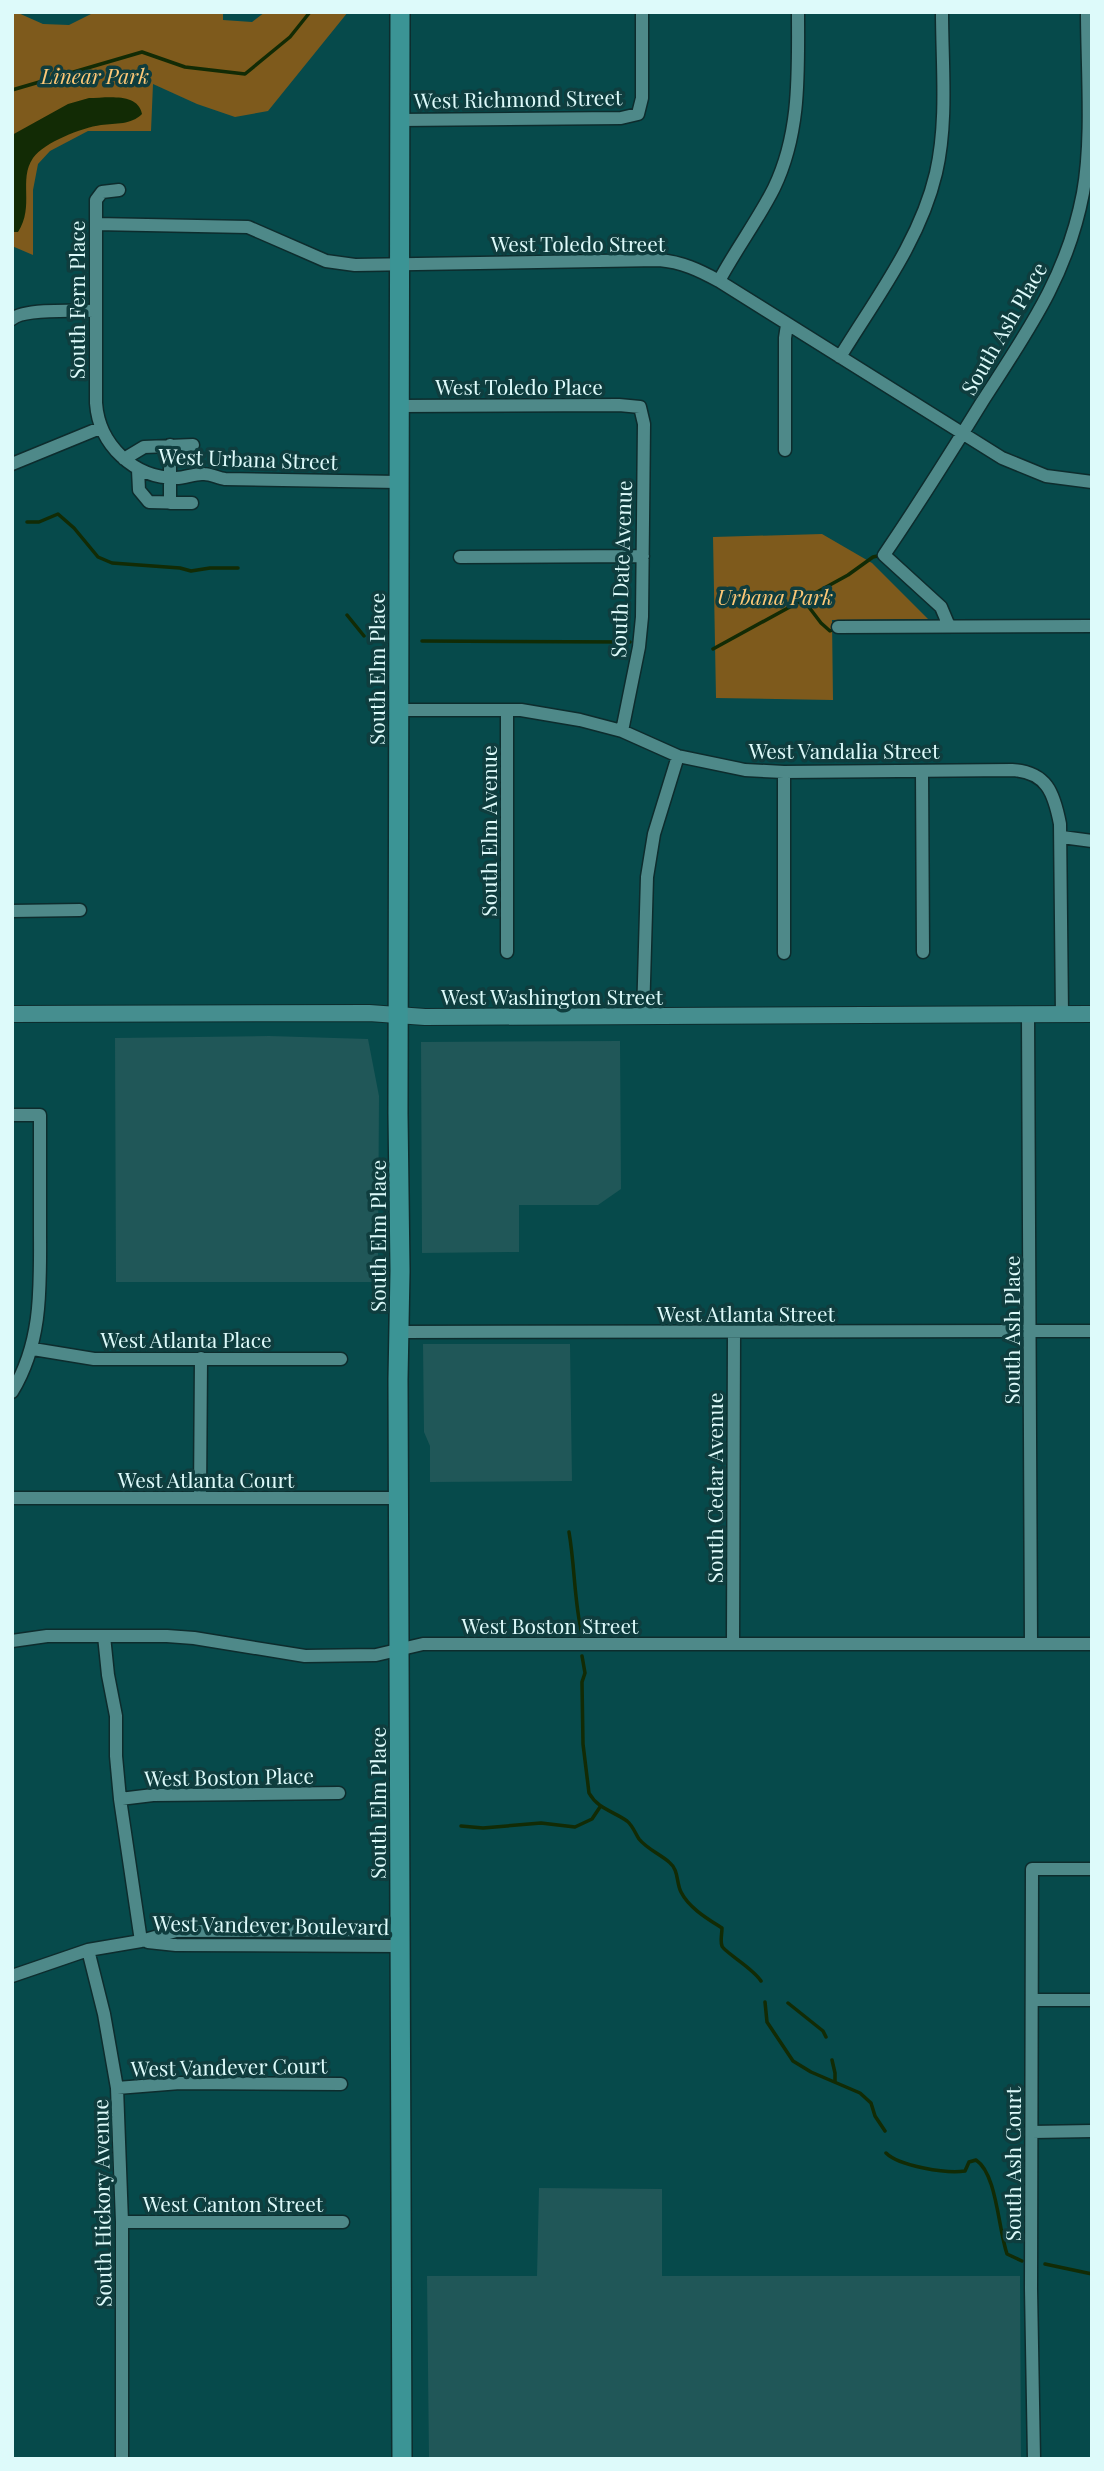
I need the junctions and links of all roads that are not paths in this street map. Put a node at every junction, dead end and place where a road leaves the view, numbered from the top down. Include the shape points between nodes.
1 (400, 12) edge
2 (642, 12) edge
3 (798, 12) edge
4 (942, 12) edge
5 (1087, 12) edge
6 (399, 120) junction
7 (119, 190) dead end
8 (96, 224) junction
9 (399, 264) junction
10 (719, 281) junction
11 (96, 311) junction
12 (14, 315) edge
13 (788, 325) junction
14 (840, 357) junction
15 (399, 406) junction
16 (640, 407) joint
17 (100, 428) junction
18 (962, 435) junction
19 (170, 445) junction
20 (193, 445) dead end
21 (785, 450) dead end
22 (124, 459) junction
23 (12, 464) edge
24 (138, 470) junction
25 (169, 478) junction
26 (398, 482) junction
27 (1092, 482) edge
28 (170, 503) junction
29 (192, 503) dead end
30 (643, 556) junction
31 (460, 557) dead end
32 (1092, 625) edge
33 (949, 626) junction
34 (838, 627) dead end
35 (398, 710) junction
36 (507, 710) junction
37 (622, 731) junction
38 (678, 756) junction
39 (922, 771) junction
40 (784, 772) junction
41 (1062, 837) junction
42 (1092, 841) edge
43 (80, 910) dead end
44 (12, 911) edge
45 (923, 952) dead end
46 (506, 953) dead end
47 (784, 953) dead end
48 (12, 1014) edge
49 (1092, 1014) edge
50 (398, 1015) junction
51 (1062, 1015) junction
52 (643, 1016) junction
53 (1028, 1016) junction
54 (12, 1115) edge
55 (1031, 1331) junction
56 (1092, 1331) edge
57 (400, 1332) junction
58 (734, 1332) junction
59 (33, 1349) junction
60 (201, 1358) junction
61 (341, 1359) dead end
62 (12, 1392) edge
63 (12, 1498) edge
64 (200, 1498) junction
65 (399, 1498) junction
66 (104, 1636) junction
67 (12, 1641) edge
68 (733, 1644) junction
69 (1031, 1644) junction
70 (1092, 1644) edge
71 (399, 1650) junction
72 (339, 1793) dead end
73 (120, 1799) junction
74 (1092, 1869) edge
75 (400, 1938) junction
76 (141, 1941) junction
77 (88, 1950) junction
78 (12, 1976) edge
79 (1032, 2000) junction
80 (1092, 2000) edge
81 (341, 2084) dead end
82 (117, 2088) junction
83 (1032, 2132) junction
84 (1092, 2132) edge
85 (122, 2222) junction
86 (343, 2222) dead end
87 (122, 2459) edge
88 (402, 2459) edge
89 (1034, 2459) edge

1 - 6 main road, South Elm Place
2 - 6 street, West Richmond Street via 638,114 621,118
3 - 10 street via 798,102 789,149 773,190
4 - 14 street via 942,125 930,192 914,235
5 - 18 street, South Ash Place via 1087,163 1077,222 1041,310
6 - 9 main road, South Elm Place
7 - 8 street, South Fern Place via 98,195
8 - 9 street, West Toledo Street via 248,227 326,261
8 - 11 street, South Fern Place
9 - 10 street, West Toledo Street via 659,260 692,267
9 - 15 main road, South Elm Place
10 - 13 street, West Toledo Street
11 - 12 street
11 - 17 street, South Fern Place
13 - 14 street, West Toledo Street
13 - 21 street
14 - 18 street, West Toledo Street
15 - 16 street, West Toledo Place
15 - 26 main road, South Elm Place
16 - 30 street, South Date Avenue via 644,424
17 - 22 street, West Urbana Street
17 - 23 street
18 - 27 street, West Toledo Street via 1030,471
18 - 33 street, South Ash Place via 884,555 941,607
19 - 20 street, West Urbana Street
19 - 22 street, West Urbana Street via 144,447
19 - 25 street
22 - 24 street, West Urbana Street
24 - 25 street, West Urbana Street
24 - 28 street, West Urbana Street via 138,486 145,499
25 - 26 street, West Urbana Street via 203,474 225,479
25 - 28 street
26 - 35 main road, South Elm Place
28 - 29 street, West Urbana Street
30 - 31 street
30 - 37 street, South Date Avenue via 639,647
32 - 33 street
33 - 34 street
35 - 36 street, West Vandalia Street
35 - 50 main road, South Elm Place
36 - 37 street, West Vandalia Street
36 - 46 street, South Elm Avenue
37 - 38 street, West Vandalia Street
38 - 40 street, West Vandalia Street
38 - 52 street via 654,834 647,877
39 - 40 street, West Vandalia Street
39 - 41 street, West Vandalia Street via 1032,774 1055,798
39 - 45 street
40 - 47 street
41 - 42 street
41 - 51 street
43 - 44 street
48 - 50 main road, West Washington Street
49 - 51 main road, West Washington Street
50 - 52 main road, West Washington Street
50 - 57 main road, South Elm Place
51 - 53 main road, West Washington Street
52 - 53 main road, West Washington Street
53 - 55 street, South Ash Place
54 - 59 street via 40,1115 40,1307
55 - 56 street, West Atlanta Street
55 - 58 street, West Atlanta Street
55 - 69 street, South Ash Place
57 - 58 street, West Atlanta Street
57 - 65 main road, South Elm Place
58 - 68 street, South Cedar Avenue
59 - 60 street, West Atlanta Place via 94,1359
59 - 62 street
60 - 61 street, West Atlanta Place
60 - 64 street
63 - 64 street, West Atlanta Court
64 - 65 street, West Atlanta Court
65 - 71 main road, South Elm Place
66 - 67 street, West Boston Street
66 - 71 street, West Boston Street via 194,1638 305,1656 376,1655
66 - 73 street via 116,1716
68 - 69 street, West Boston Street
68 - 71 street, West Boston Street via 423,1644
69 - 70 street, West Boston Street
71 - 75 main road, South Elm Place
72 - 73 street, West Boston Place
73 - 76 street
74 - 79 street, South Ash Court via 1032,1869
75 - 76 street, West Vandever Boulevard via 176,1945
75 - 88 main road, South Elm Place
76 - 77 street, West Vandever Boulevard
77 - 78 street, West Vandever Boulevard
77 - 82 street, South Hickory Avenue
79 - 80 street
79 - 83 street, South Ash Court
81 - 82 street, West Vandever Court via 180,2083
82 - 85 street, South Hickory Avenue
83 - 84 street
83 - 89 street, South Ash Court
85 - 86 street, West Canton Street
85 - 87 street, South Hickory Avenue

